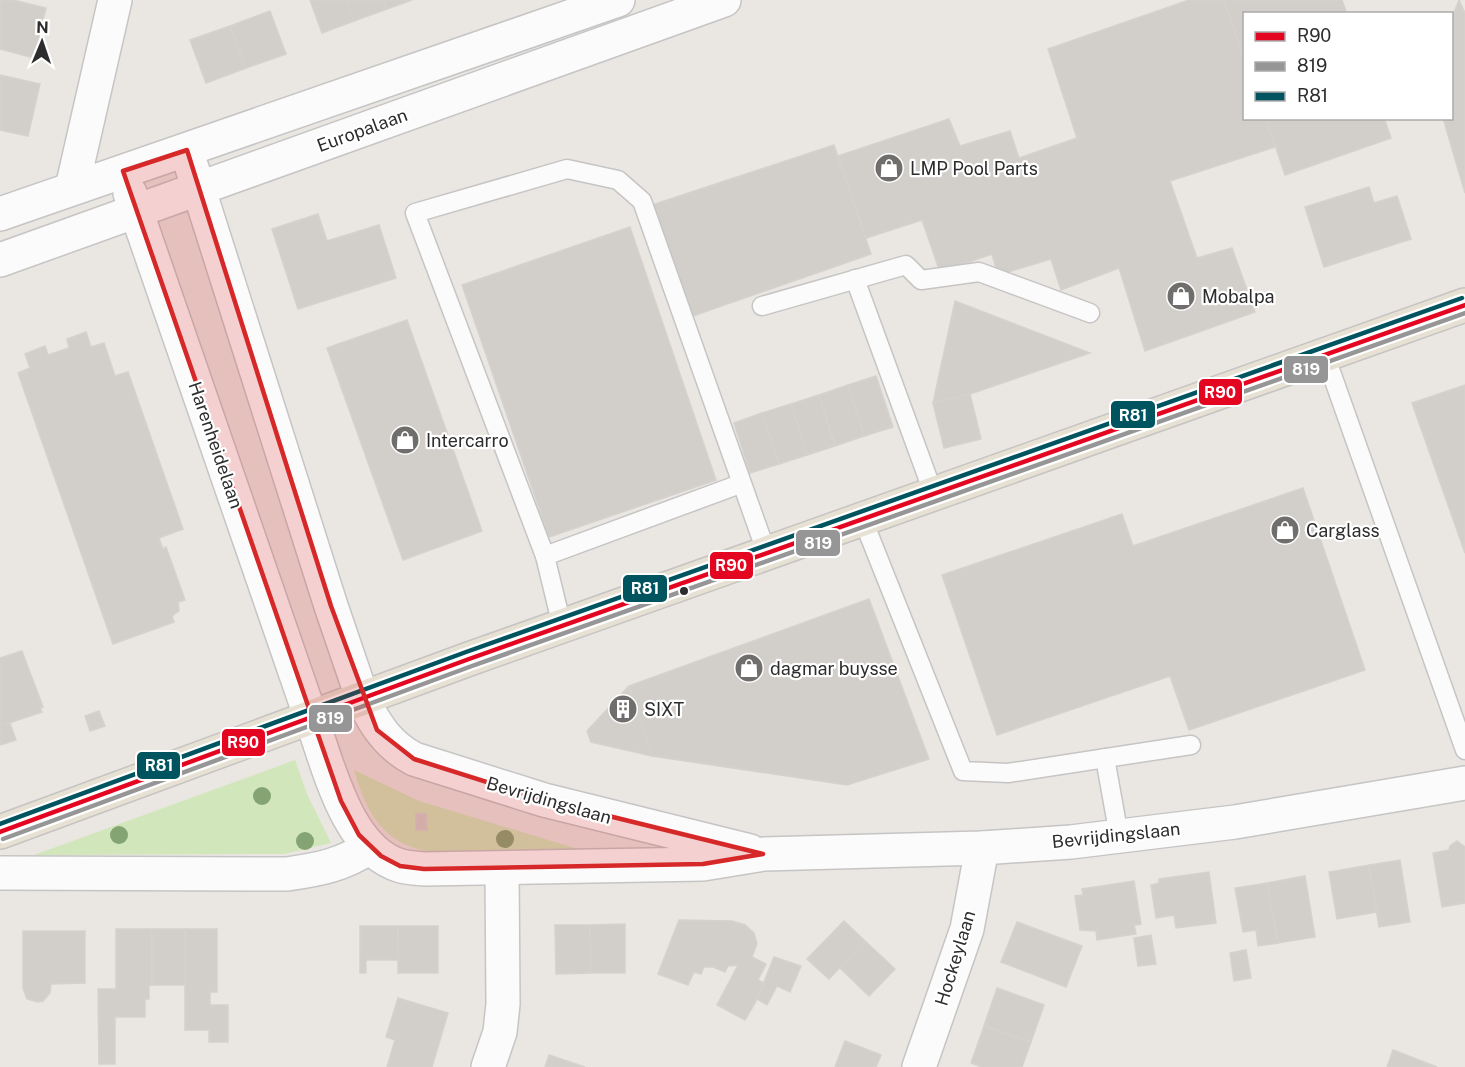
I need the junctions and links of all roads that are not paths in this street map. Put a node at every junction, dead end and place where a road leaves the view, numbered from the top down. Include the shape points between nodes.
1 (115, 0) edge
2 (618, 0) edge
3 (627, 0) edge
4 (724, 0) edge
5 (629, 35) junction
6 (187, 150) junction
7 (123, 171) junction
8 (72, 188) junction
9 (199, 189) junction
10 (137, 213) junction
11 (0, 214) edge
12 (0, 260) edge
13 (855, 279) junction
14 (1465, 305) edge
15 (762, 306) dead end
16 (1090, 313) dead end
17 (1325, 355) junction
18 (741, 484) junction
19 (934, 495) junction
20 (863, 520) junction
21 (767, 555) junction
22 (545, 556) junction
23 (562, 626) junction
24 (363, 700) junction
25 (311, 718) junction
26 (1191, 745) dead end
27 (1465, 750) edge
28 (1105, 758) junction
29 (1465, 783) edge
30 (0, 832) edge
31 (1119, 836) junction
32 (370, 847) junction
33 (982, 848) junction
34 (764, 854) junction
35 (502, 869) junction
36 (0, 873) edge
37 (488, 1067) edge
38 (919, 1067) edge

1 - 8 street
2 - 6 street, Europalaan
3 - 5 street
4 - 5 street, Europalaan
5 - 9 street, Europalaan
6 - 7 street, Europalaan
6 - 9 street
7 - 8 street, Europalaan
7 - 10 street, Harenheidelaan
8 - 11 street, Europalaan
9 - 10 street, Europalaan
9 - 24 street
10 - 12 street, Europalaan
10 - 25 street, Harenheidelaan
13 - 15 lane
13 - 16 lane via 906,265 921,280 979,272
13 - 19 lane
14 - 17 main road
17 - 19 main road
17 - 27 lane
18 - 21 lane
18 - 22 lane
18 - 22 lane via 642,201 618,180 567,169 415,213
19 - 20 main road
20 - 21 main road
20 - 28 lane via 963,771 1008,773
21 - 23 main road
22 - 23 lane
23 - 24 main road
24 - 25 main road
24 - 34 street, Bevrijdingslaan via 377,730 400,752 414,759 544,800
25 - 30 main road
25 - 32 street, Bevrijdingslaan via 341,801
26 - 28 lane
28 - 31 lane
29 - 31 street, Bevrijdingslaan via 1235,822
31 - 33 street, Bevrijdingslaan
32 - 35 street, Bevrijdingslaan via 400,866
32 - 36 street via 352,859 287,874
33 - 34 street, Bevrijdingslaan
33 - 38 street, Hockeylaan via 967,929
34 - 35 street, Bevrijdingslaan via 703,864
35 - 37 street via 503,1004 500,1032

